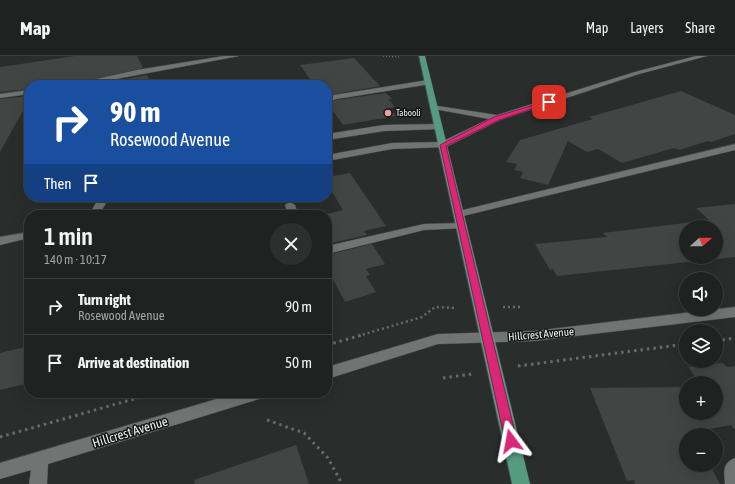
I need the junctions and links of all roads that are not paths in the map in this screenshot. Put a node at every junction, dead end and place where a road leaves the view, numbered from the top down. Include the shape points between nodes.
1 (185, 56) edge
2 (236, 56) edge
3 (422, 56) edge
4 (704, 56) edge
5 (190, 62) junction
6 (98, 80) edge
7 (428, 82) junction
8 (24, 93) edge
9 (0, 96) edge
10 (332, 98) edge
11 (434, 107) junction
12 (497, 118) junction
13 (439, 127) junction
14 (332, 136) edge
15 (443, 145) junction
16 (735, 147) edge
17 (332, 157) edge
18 (459, 214) junction
19 (462, 226) junction
20 (24, 236) edge
21 (0, 241) edge
22 (332, 249) edge
23 (735, 312) edge
24 (488, 338) junction
25 (332, 371) edge
26 (242, 398) edge
27 (40, 459) junction
28 (735, 466) edge
29 (0, 471) edge
30 (38, 484) edge
31 (521, 484) edge
32 (734, 484) edge

1 - 5 street
2 - 5 street
3 - 7 main road
4 - 12 street via 637,73
5 - 6 street
7 - 10 street
7 - 11 main road
8 - 9 street
11 - 12 street
11 - 13 main road
12 - 15 street
13 - 14 street via 384,128
13 - 15 main road
15 - 17 street via 392,146
15 - 18 main road
16 - 18 street
18 - 19 main road
19 - 22 street via 424,227
19 - 24 main road
20 - 21 street
23 - 24 street, Hillcrest Avenue via 534,336
24 - 25 street, Hillcrest Avenue via 438,339
24 - 31 main road
26 - 27 street, Hillcrest Avenue
27 - 29 street, Hillcrest Avenue
27 - 30 street
28 - 32 street via 732,470

